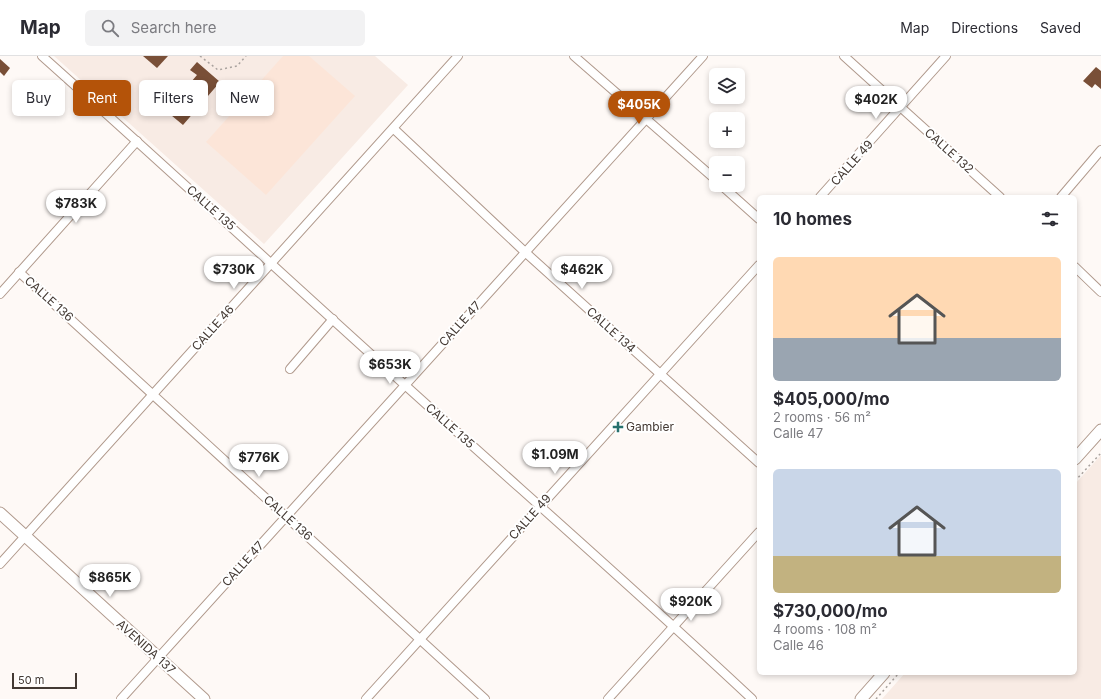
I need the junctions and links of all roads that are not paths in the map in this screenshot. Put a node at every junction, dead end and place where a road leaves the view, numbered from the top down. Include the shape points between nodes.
1 (42, 56) edge
2 (458, 56) edge
3 (574, 56) edge
4 (703, 56) edge
5 (844, 56) edge
6 (946, 56) edge
7 (901, 108) junction
8 (646, 118) junction
9 (394, 129) junction
10 (137, 142) junction
11 (1101, 150) edge
12 (709, 174) edge
13 (729, 192) edge
14 (822, 195) edge
15 (998, 195) edge
16 (1063, 195) edge
17 (757, 216) edge
18 (525, 252) junction
19 (272, 263) junction
20 (757, 267) edge
21 (1077, 269) edge
22 (19, 272) junction
23 (1101, 292) edge
24 (0, 294) edge
25 (333, 319) junction
26 (290, 369) dead end
27 (660, 374) junction
28 (405, 385) junction
29 (153, 395) junction
30 (1101, 430) edge
31 (1077, 457) edge
32 (757, 461) edge
33 (540, 507) junction
34 (0, 514) edge
35 (286, 517) junction
36 (757, 534) edge
37 (25, 536) junction
38 (0, 564) edge
39 (674, 626) junction
40 (420, 639) junction
41 (158, 658) junction
42 (882, 675) edge
43 (121, 699) edge
44 (204, 699) edge
45 (366, 699) edge
46 (485, 699) edge
47 (608, 699) edge
48 (752, 699) edge
49 (861, 699) edge

1 - 10 street, CALLE 135
2 - 9 street, CALLE 46
3 - 8 street
4 - 8 street, CALLE 47
5 - 7 street, CALLE 132
6 - 7 street, CALLE 49
7 - 14 street, CALLE 49
7 - 15 street, CALLE 132
8 - 12 street
8 - 18 street, CALLE 47
9 - 18 street, CALLE 134
9 - 19 street, CALLE 46
10 - 19 street, CALLE 135
10 - 22 street
11 - 16 street
13 - 17 street
18 - 27 street, CALLE 134
18 - 28 street, CALLE 47
19 - 25 street, CALLE 135
19 - 29 street, CALLE 46
20 - 27 street, CALLE 49
21 - 23 street
22 - 24 street
22 - 29 street, CALLE 136
25 - 26 street
25 - 28 street, CALLE 135
27 - 32 street, CALLE 134
27 - 33 street, CALLE 49
28 - 33 street, CALLE 135
28 - 35 street, CALLE 47
29 - 35 street, CALLE 136
29 - 37 street, CALLE 46
30 - 31 street
33 - 39 street, CALLE 135
33 - 40 street, CALLE 49
34 - 37 street, AVENIDA 137
35 - 40 street, CALLE 136
35 - 41 street, CALLE 47
36 - 39 street
37 - 38 street, CALLE 46
37 - 41 street, AVENIDA 137
39 - 47 street
39 - 48 street, CALLE 135
40 - 45 street, CALLE 49
40 - 46 street, CALLE 136
41 - 43 street, CALLE 47
41 - 44 street, AVENIDA 137
42 - 49 street

